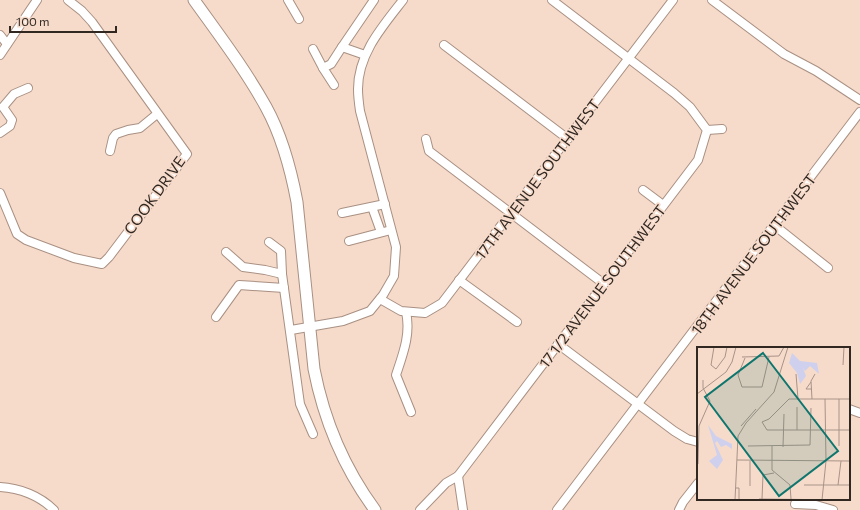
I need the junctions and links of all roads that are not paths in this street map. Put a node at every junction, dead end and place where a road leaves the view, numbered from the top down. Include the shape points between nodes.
1 (37, 0) edge
2 (68, 0) edge
3 (194, 0) edge
4 (288, 0) edge
5 (374, 0) edge
6 (552, 0) edge
7 (673, 0) edge
8 (712, 0) edge
9 (400, 1) edge
10 (299, 19) dead end
11 (0, 35) edge
12 (7, 44) junction
13 (444, 45) dead end
14 (342, 47) junction
15 (313, 49) dead end
16 (0, 55) edge
17 (365, 55) junction
18 (628, 59) junction
19 (323, 68) junction
20 (334, 85) dead end
21 (28, 88) dead end
22 (860, 100) edge
23 (860, 112) edge
24 (157, 114) junction
25 (722, 129) dead end
26 (706, 130) junction
27 (0, 133) edge
28 (568, 138) junction
29 (426, 139) dead end
30 (110, 151) dead end
31 (643, 190) dead end
32 (0, 193) edge
33 (385, 204) junction
34 (663, 205) junction
35 (372, 207) junction
36 (342, 213) dead end
37 (512, 213) junction
38 (774, 226) junction
39 (391, 230) junction
40 (381, 232) junction
41 (349, 241) dead end
42 (269, 242) dead end
43 (226, 252) dead end
44 (828, 268) dead end
45 (282, 274) junction
46 (459, 280) junction
47 (604, 284) junction
48 (284, 288) junction
49 (380, 299) junction
50 (406, 312) junction
51 (216, 316) dead end
52 (516, 322) dead end
53 (310, 327) junction
54 (290, 330) junction
55 (558, 344) junction
56 (638, 405) junction
57 (850, 409) edge
58 (411, 412) dead end
59 (860, 413) edge
60 (313, 434) dead end
61 (697, 442) edge
62 (458, 476) junction
63 (697, 484) edge
64 (0, 487) edge
65 (795, 504) dead end
66 (54, 510) edge
67 (375, 510) edge
68 (420, 510) edge
69 (463, 510) edge
70 (558, 510) edge
71 (679, 510) edge
72 (832, 510) edge

1 - 12 street
2 - 24 street, COOK DRIVE via 82,10 92,22
3 - 53 main road via 243,69 266,108 280,140 292,175 297,202
4 - 10 street
5 - 14 street
6 - 18 street
7 - 18 street, 17TH AVENUE SOUTHWEST
8 - 22 street via 784,54 816,71
9 - 17 street
11 - 12 street
12 - 16 street
13 - 28 street
14 - 17 street
14 - 19 street via 331,64
15 - 19 street
17 - 33 street via 358,89 360,111
18 - 26 street via 690,107
18 - 28 street, 17TH AVENUE SOUTHWEST
19 - 20 street
21 - 27 street via 14,94 3,108 12,120 10,126
23 - 38 street, 18TH AVENUE SOUTHWEST
24 - 30 street via 140,128 116,134
24 - 32 street, COOK DRIVE via 187,154 102,264 74,258 26,240 17,234
25 - 26 street
26 - 34 street, 17 1/2 AVENUE SOUTHWEST via 698,160
28 - 37 street, 17TH AVENUE SOUTHWEST
29 - 37 street via 430,151
31 - 34 street
33 - 35 street
33 - 39 street
34 - 47 street, 17 1/2 AVENUE SOUTHWEST
35 - 36 street
35 - 40 street
37 - 46 street, 17TH AVENUE SOUTHWEST
37 - 47 street
38 - 44 street
38 - 56 street, 18TH AVENUE SOUTHWEST
39 - 40 street
39 - 49 street via 396,247 394,276
40 - 41 street
42 - 45 street via 281,250
43 - 45 street via 243,267
45 - 48 street
46 - 50 street, 17TH AVENUE SOUTHWEST via 442,303 425,314
46 - 52 street
47 - 55 street, 17 1/2 AVENUE SOUTHWEST
48 - 51 street via 239,285
48 - 54 street
49 - 50 street, 17TH AVENUE SOUTHWEST
49 - 53 street via 370,311 343,321
50 - 58 street via 408,322 405,347 396,375
53 - 54 street
53 - 67 main road via 314,369 325,413 344,462
54 - 60 street via 300,404
55 - 56 street
55 - 62 street, 17 1/2 AVENUE SOUTHWEST
56 - 61 street via 674,431
56 - 70 street, 18TH AVENUE SOUTHWEST
57 - 59 street
62 - 68 street, 17 1/2 AVENUE SOUTHWEST via 446,483
62 - 69 street
63 - 71 street
64 - 66 street via 29,493 45,501
65 - 72 street via 816,505

